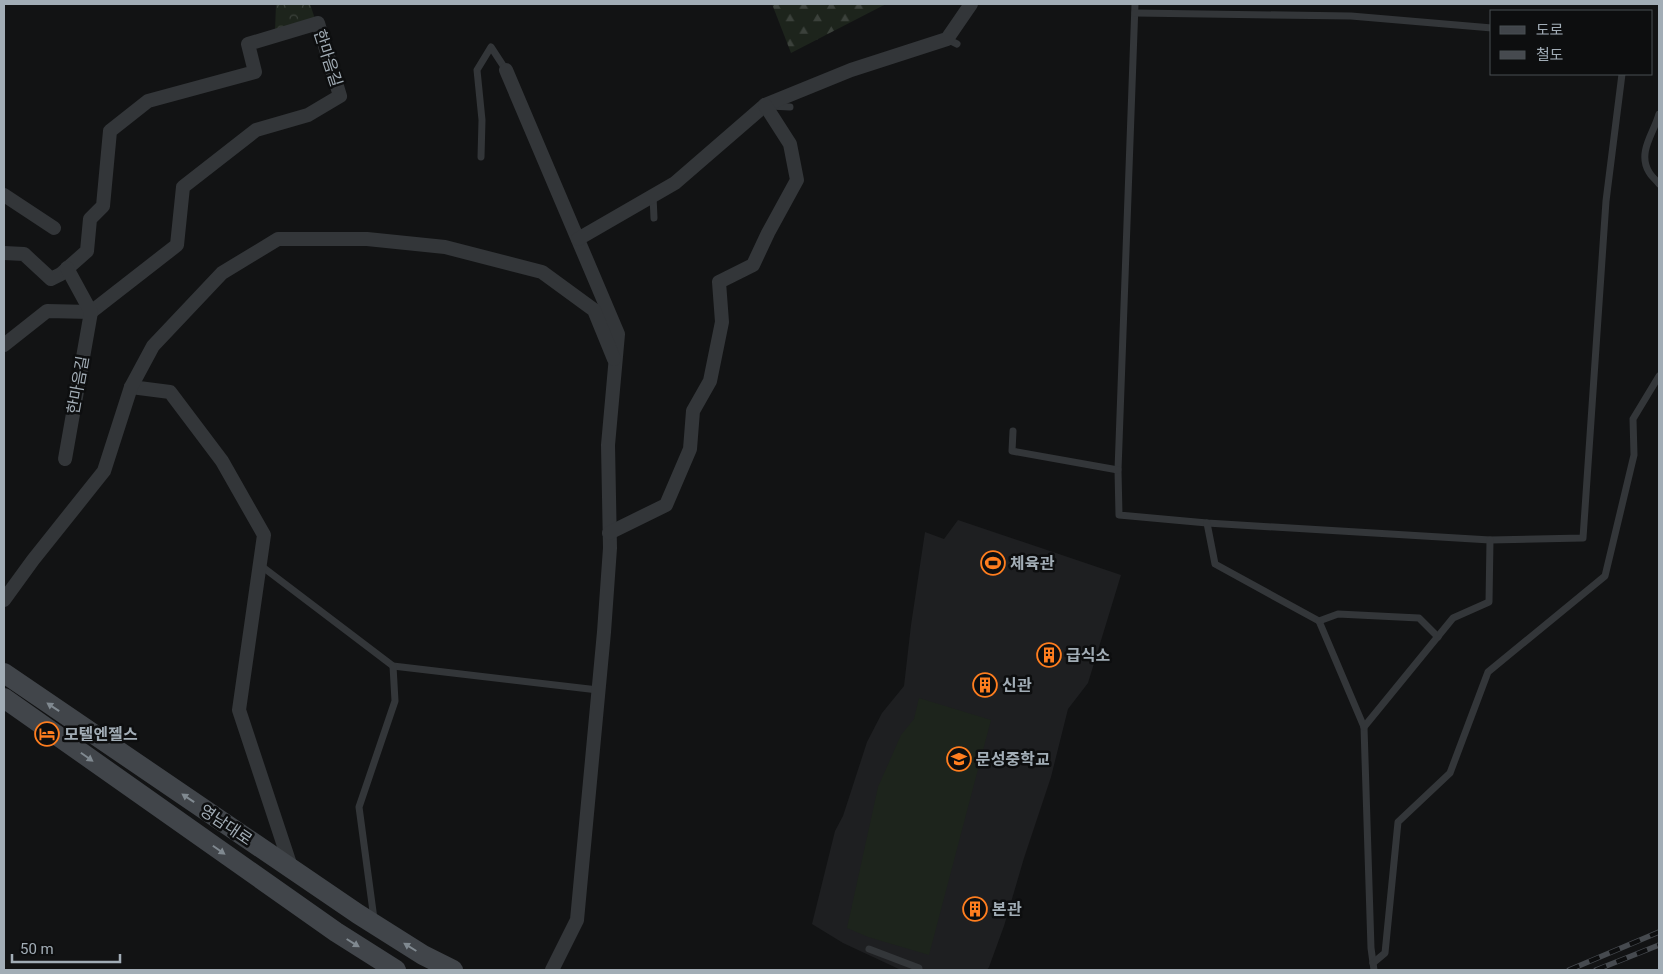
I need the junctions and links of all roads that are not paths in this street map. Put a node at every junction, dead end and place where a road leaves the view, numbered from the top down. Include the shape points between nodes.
1 (971, 4) edge
2 (1135, 4) edge
3 (1136, 13) junction
4 (1490, 28) edge
5 (506, 70) joint
6 (1622, 75) edge
7 (765, 105) junction
8 (790, 107) dead end
9 (1659, 114) edge
10 (481, 156) dead end
11 (1659, 184) edge
12 (4, 195) edge
13 (653, 196) junction
14 (654, 218) dead end
15 (54, 228) dead end
16 (578, 239) junction
17 (4, 254) edge
18 (67, 268) junction
19 (91, 312) junction
20 (4, 345) edge
21 (615, 363) junction
22 (1659, 376) edge
23 (130, 387) junction
24 (1013, 431) dead end
25 (65, 459) dead end
26 (1118, 470) junction
27 (1207, 523) junction
28 (609, 533) junction
29 (1490, 540) junction
30 (260, 566) junction
31 (4, 600) edge
32 (1319, 621) junction
33 (1438, 638) junction
34 (393, 666) junction
35 (4, 674) edge
36 (598, 690) junction
37 (4, 698) edge
38 (1364, 726) junction
39 (292, 870) junction
40 (374, 924) junction
41 (868, 950) dead end
42 (1374, 967) edge
43 (396, 970) edge
44 (453, 970) edge
45 (552, 970) edge
46 (919, 970) edge

1 - 7 street via 952,41 851,70
2 - 3 lane
3 - 4 lane via 1351,16
3 - 26 lane
5 - 10 lane via 492,47 477,70 482,120
5 - 16 street
6 - 29 lane via 1606,201 1583,538
7 - 8 lane
7 - 13 street via 675,183
7 - 28 street via 790,144 797,180 752,265 719,282 722,322 710,381 693,411 690,449 666,505
9 - 11 lane via 1646,146 1645,158 1648,171
12 - 15 street
13 - 14 lane
13 - 16 street
16 - 21 street via 618,334
17 - 18 street, 한마음길 via 24,254 51,279
18 - 19 street
18 - 19 street, 한마음길 via 87,251 90,219 103,206 110,131 148,100 255,72 248,44 318,23 340,96 308,115 256,130 183,187 177,245
19 - 20 street via 47,311
19 - 25 street, 한마음길
21 - 23 street via 594,310 542,272 445,247 367,239 278,239 222,273 153,346
21 - 28 street via 608,445
22 - 42 lane via 1633,419 1634,455 1605,576 1488,672 1450,773 1398,822 1384,953
23 - 30 street via 170,392 222,461 264,535
23 - 31 street via 104,471
24 - 26 lane via 1012,452
26 - 27 lane via 1119,515
27 - 29 lane
27 - 32 lane via 1215,564
28 - 36 street
29 - 33 lane via 1489,602 1453,618
30 - 34 lane
30 - 39 street via 239,710
32 - 33 lane via 1338,614 1419,618
32 - 38 lane
33 - 38 lane
34 - 36 lane
34 - 40 lane via 395,701 359,807
39 -> 35 main road, 영남대로
36 - 45 street via 577,920
37 -> 43 main road, 영남대로 via 328,927
38 - 42 lane
39 - 40 main road, 영남대로
44 -> 40 main road, 영남대로
41 - 46 lane

